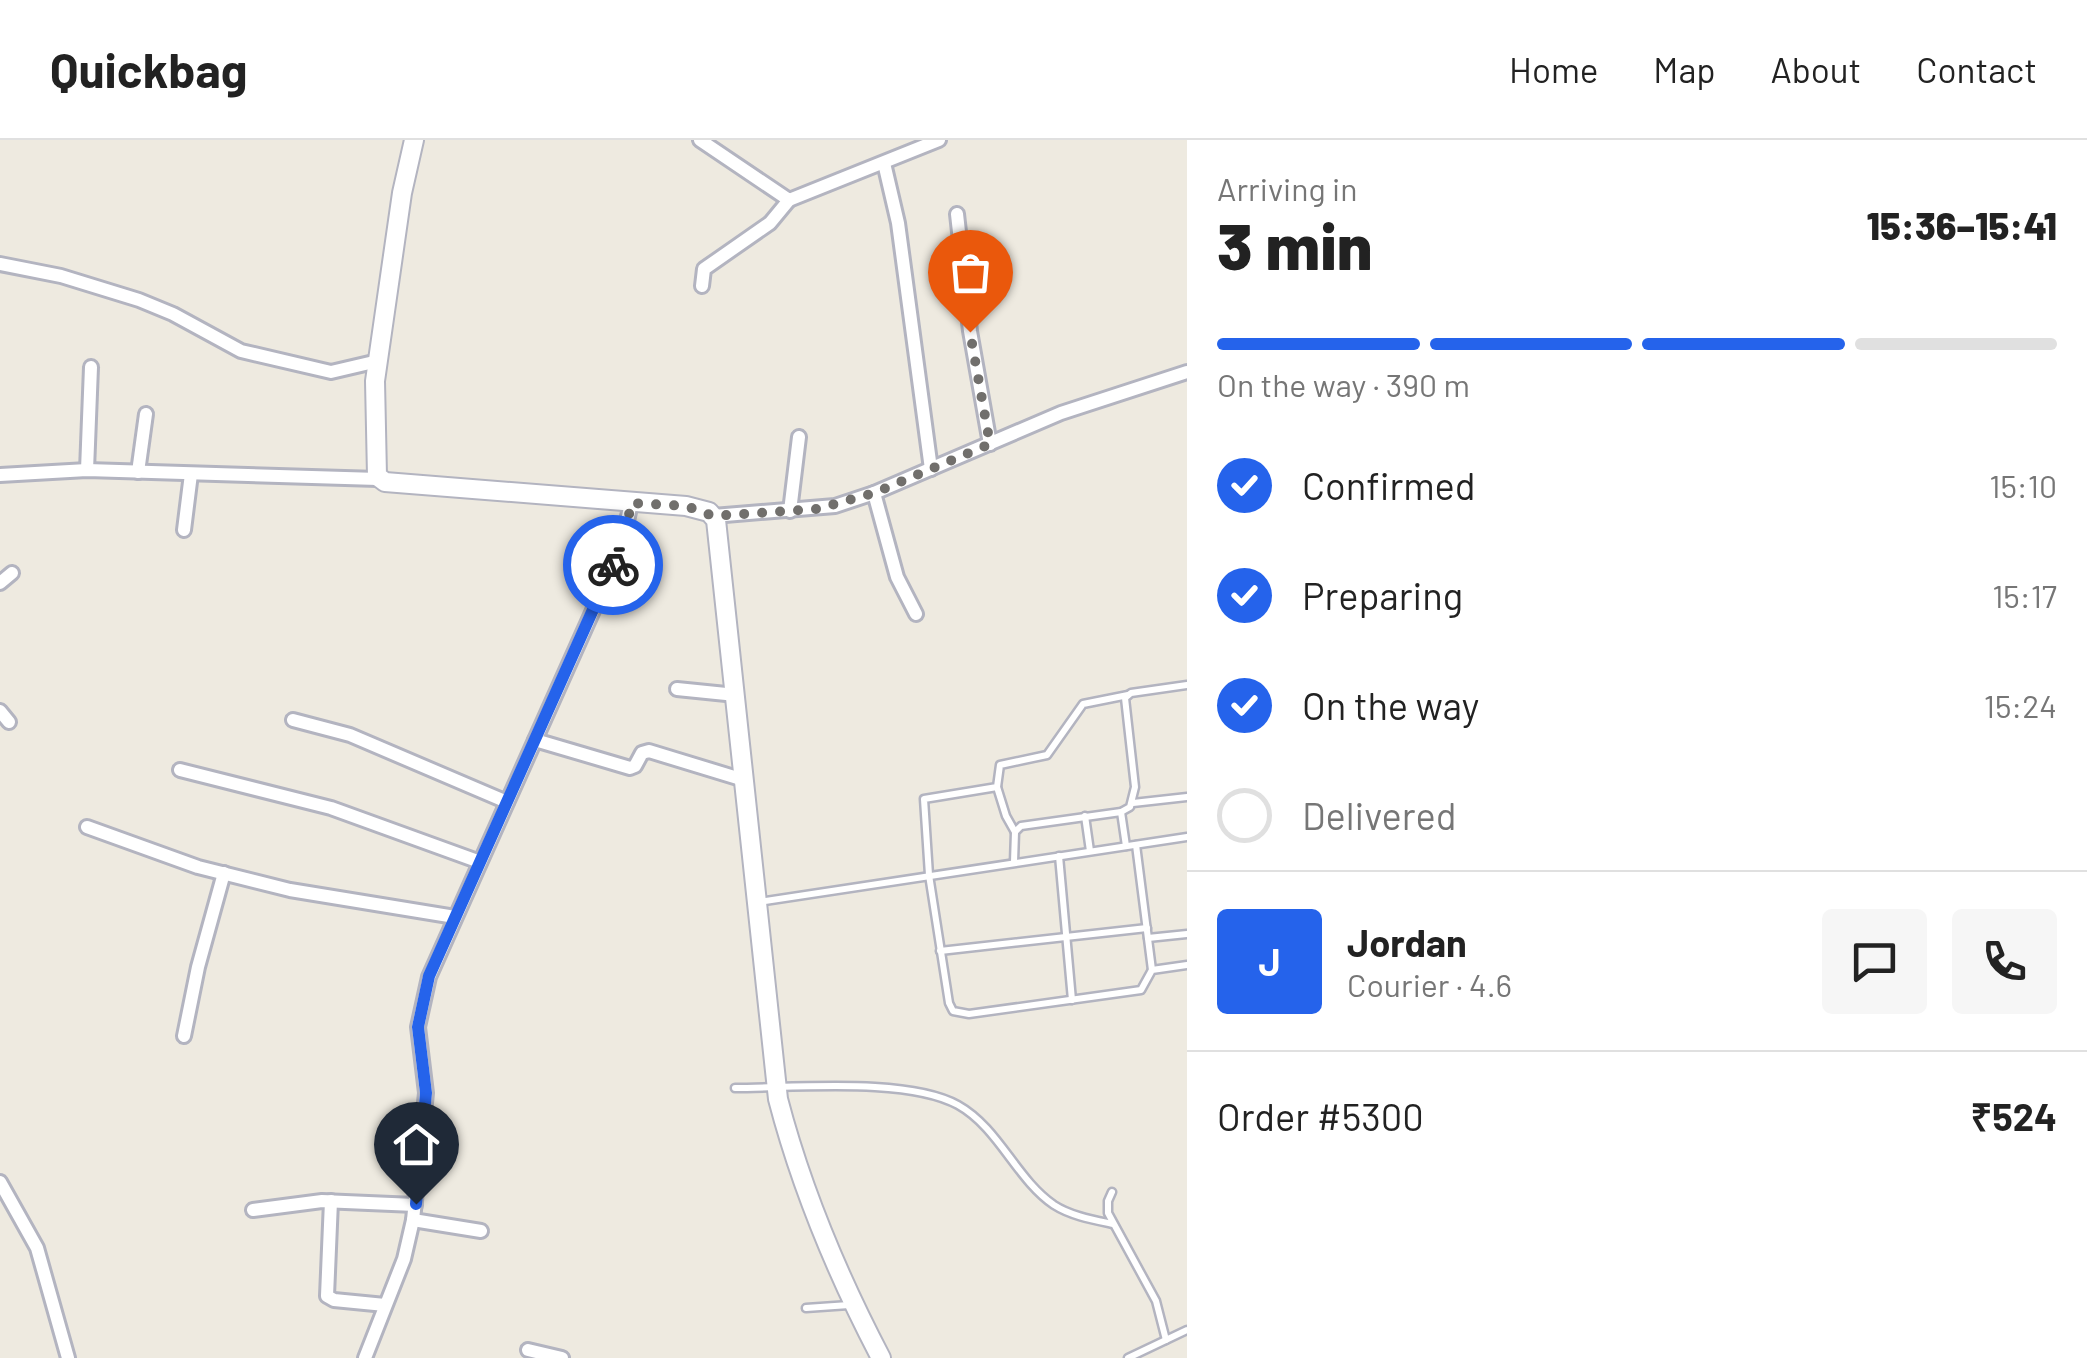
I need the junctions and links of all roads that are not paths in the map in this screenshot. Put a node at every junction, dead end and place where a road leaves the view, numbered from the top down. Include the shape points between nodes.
1 (414, 140) edge
2 (700, 140) edge
3 (939, 140) edge
4 (884, 163) junction
5 (790, 200) junction
6 (958, 214) dead end
7 (0, 264) edge
8 (702, 286) dead end
9 (378, 361) junction
10 (91, 366) dead end
11 (1187, 372) edge
12 (146, 414) dead end
13 (799, 437) dead end
14 (990, 444) junction
15 (931, 468) junction
16 (86, 470) junction
17 (138, 472) junction
18 (192, 474) junction
19 (0, 475) edge
20 (378, 479) junction
21 (874, 493) junction
22 (631, 503) junction
23 (790, 511) junction
24 (713, 516) junction
25 (184, 530) dead end
26 (12, 573) dead end
27 (0, 583) edge
28 (916, 614) dead end
29 (1187, 686) edge
30 (677, 689) dead end
31 (736, 695) junction
32 (1128, 695) junction
33 (293, 720) dead end
34 (535, 740) junction
35 (180, 770) dead end
36 (744, 780) junction
37 (996, 787) junction
38 (1187, 796) edge
39 (507, 802) junction
40 (1133, 803) junction
41 (1121, 812) junction
42 (1085, 816) junction
43 (86, 827) dead end
44 (1015, 832) junction
45 (1187, 837) edge
46 (1136, 845) junction
47 (1126, 846) junction
48 (1090, 851) junction
49 (1059, 856) junction
50 (480, 862) junction
51 (1014, 862) junction
52 (224, 873) junction
53 (929, 876) junction
54 (758, 902) junction
55 (455, 917) junction
56 (1147, 928) junction
57 (1187, 934) edge
58 (1067, 938) junction
59 (1148, 938) junction
60 (940, 951) junction
61 (1187, 964) edge
62 (1152, 970) junction
63 (1072, 1000) junction
64 (184, 1036) dead end
65 (735, 1088) dead end
66 (776, 1088) junction
67 (0, 1182) edge
68 (1112, 1192) dead end
69 (331, 1201) junction
70 (416, 1204) junction
71 (252, 1210) dead end
72 (413, 1220) junction
73 (1113, 1224) junction
74 (480, 1231) dead end
75 (385, 1305) junction
76 (854, 1305) junction
77 (806, 1308) dead end
78 (1187, 1330) edge
79 (1166, 1340) junction
80 (528, 1350) dead end
81 (1139, 1356) edge
82 (68, 1358) edge
83 (364, 1358) edge
84 (562, 1358) edge
85 (881, 1358) edge
86 (1128, 1358) edge

1 - 9 main road
2 - 5 street
3 - 4 street
4 - 5 street
4 - 15 street
5 - 8 street via 770,223 704,270
6 - 14 street
7 - 9 street via 139,300 242,351 331,372
9 - 20 main road
10 - 16 street
11 - 14 street
12 - 17 street
13 - 23 street
14 - 15 street
15 - 21 street
16 - 17 street
16 - 19 street
17 - 18 street
18 - 20 street
18 - 25 street
20 - 22 main road
21 - 23 street
21 - 28 street via 897,577
22 - 24 main road via 686,506
22 - 34 street via 621,548
23 - 24 street
24 - 31 main road
26 - 27 street
29 - 32 lane
30 - 31 street
31 - 36 main road
32 - 37 lane via 1082,704 1047,754 1000,765
32 - 40 lane
33 - 39 street via 350,734
34 - 36 street via 630,768 649,751
34 - 39 street
35 - 50 street via 374,821
36 - 54 main road
37 - 44 lane
37 - 53 lane via 924,799
38 - 40 lane
39 - 50 street
40 - 41 lane
41 - 42 lane
41 - 47 lane
42 - 44 lane
42 - 48 lane
43 - 52 street
44 - 51 lane
45 - 46 lane
46 - 47 lane
46 - 56 lane
47 - 48 lane
48 - 49 lane
49 - 51 lane
49 - 58 lane
50 - 55 street
51 - 53 lane
52 - 55 street via 326,898
52 - 64 street
53 - 54 lane
53 - 60 lane
54 - 66 main road
55 - 70 street via 419,1016 426,1093
56 - 58 lane
56 - 59 lane
57 - 59 lane
58 - 60 lane
58 - 63 lane
59 - 62 lane
60 - 63 lane via 949,1003 959,1014
61 - 62 lane
62 - 63 lane via 1143,990
65 - 66 lane
66 - 73 lane via 916,1090 943,1098 974,1116 1056,1206
66 - 76 main road via 819,1228
67 - 82 street via 37,1248
68 - 73 lane via 1107,1207
69 - 70 street
69 - 71 street
69 - 75 street via 327,1296
70 - 72 street
72 - 74 street
72 - 75 street
73 - 79 lane via 1156,1300
75 - 83 street
76 - 77 lane
76 - 85 main road
78 - 79 lane
79 - 81 lane
80 - 84 street
81 - 86 lane

